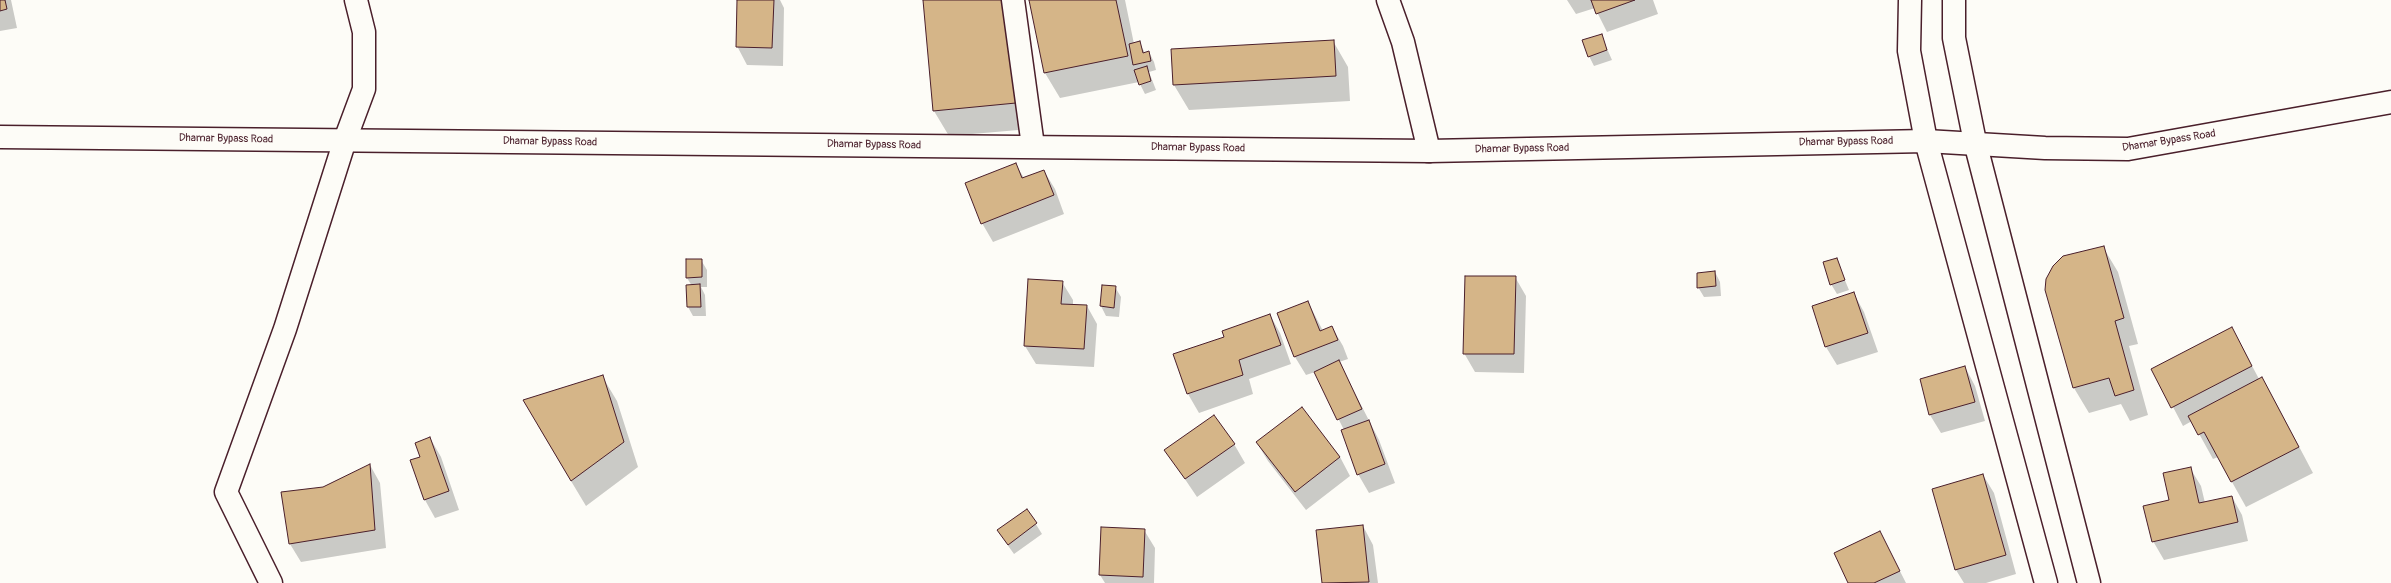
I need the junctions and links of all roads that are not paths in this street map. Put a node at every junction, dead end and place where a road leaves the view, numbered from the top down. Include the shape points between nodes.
1 (356, 0) edge
2 (1013, 0) edge
3 (1388, 0) edge
4 (1910, 0) edge
5 (1954, 0) edge
6 (2391, 102) edge
7 (0, 137) edge
8 (345, 140) junction
9 (1926, 141) junction
10 (1975, 142) junction
11 (1033, 146) junction
12 (1429, 151) junction
13 (271, 583) edge
14 (2046, 583) edge
15 (2089, 583) edge

1 - 8 main road via 364,32 364,89
2 - 11 main road
3 - 12 main road via 1403,42
4 - 9 main road via 1909,50
5 - 10 main road via 1954,38
6 - 10 main road, Dhamar Bypass Road via 2128,149 2045,148
7 - 8 main road, Dhamar Bypass Road
8 - 11 main road, Dhamar Bypass Road
8 - 13 main road via 285,329 226,492
9 - 10 main road, Dhamar Bypass Road
9 - 12 main road, Dhamar Bypass Road
9 - 14 main road
10 - 15 main road
11 - 12 main road, Dhamar Bypass Road

